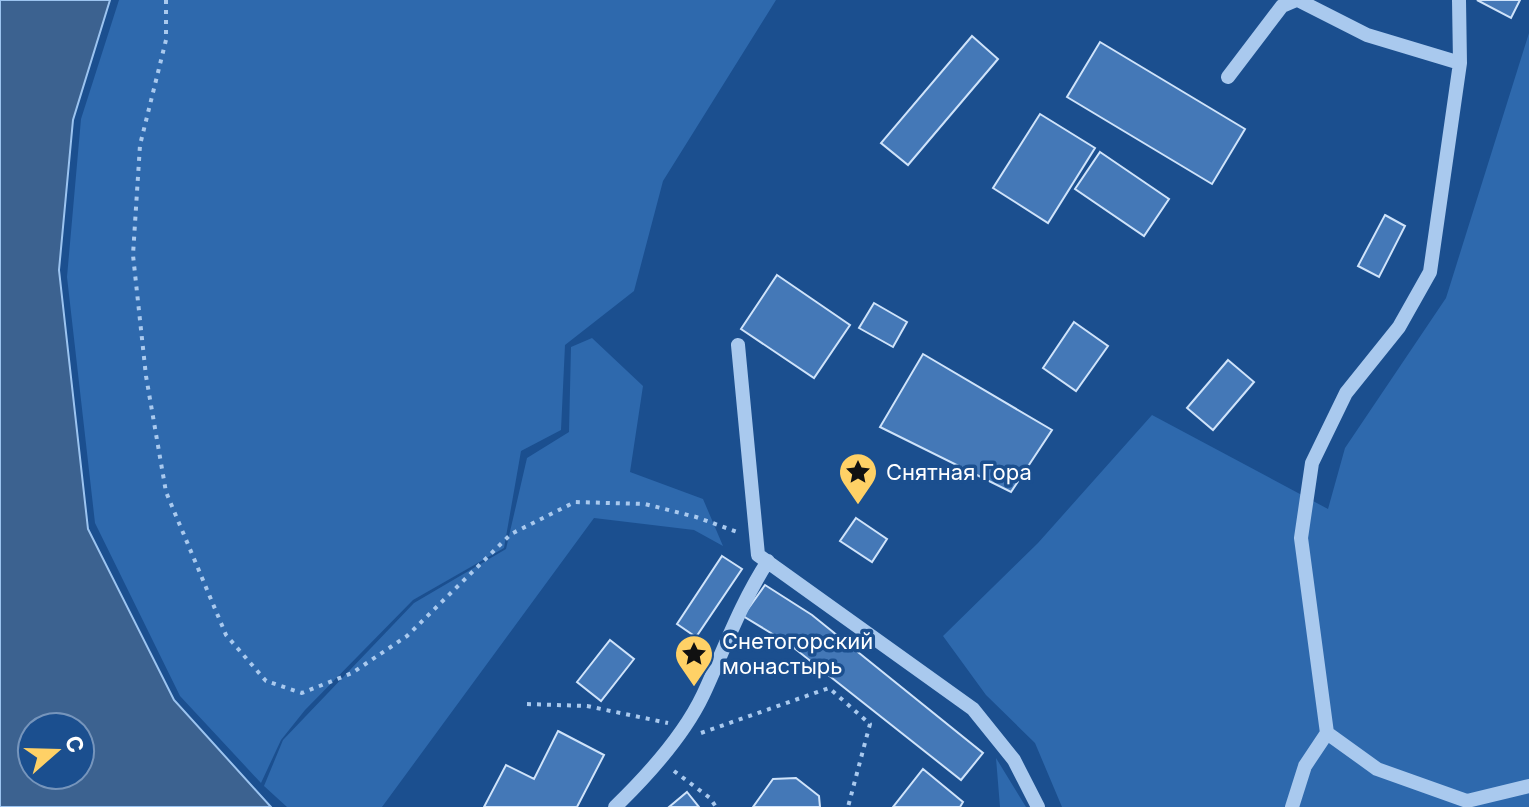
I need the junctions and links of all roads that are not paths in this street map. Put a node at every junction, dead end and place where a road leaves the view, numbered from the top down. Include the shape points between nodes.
1 (1297, 0) edge
2 (1459, 0) edge
3 (1460, 63) junction
4 (1228, 77) dead end
5 (738, 345) dead end
6 (768, 561) junction
7 (1327, 733) junction
8 (1529, 786) edge
9 (1467, 805) edge
10 (615, 807) edge
11 (1038, 807) edge
12 (1292, 807) edge

1 - 3 street via 1367,35
1 - 4 street via 1282,6
2 - 3 street
3 - 7 street via 1430,272 1399,327 1346,393 1312,463 1301,538
5 - 6 street via 758,555
6 - 10 street via 745,595 701,699 659,760
6 - 11 street via 973,709 1014,760
7 - 9 street via 1377,769
7 - 12 street via 1305,766
8 - 9 street

